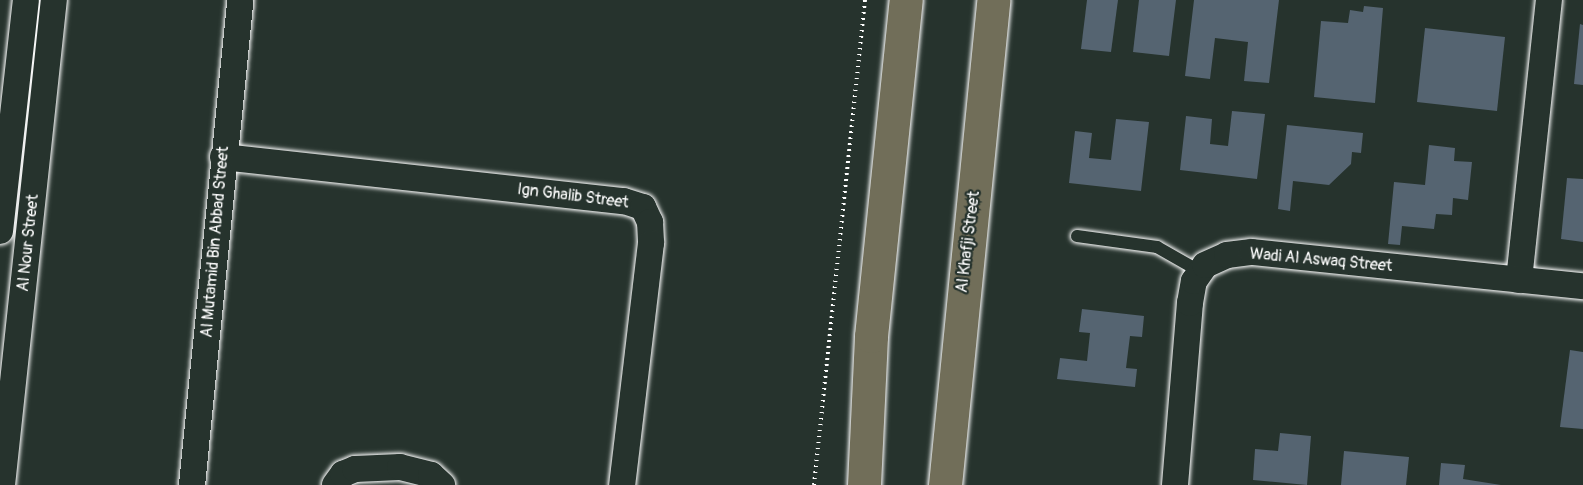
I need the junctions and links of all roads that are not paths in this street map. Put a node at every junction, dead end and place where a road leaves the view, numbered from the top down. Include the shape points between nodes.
1 (26, 0) edge
2 (54, 0) edge
3 (240, 0) edge
4 (906, 0) edge
5 (993, 0) edge
6 (1549, 0) edge
7 (223, 157) junction
8 (0, 231) edge
9 (1077, 236) dead end
10 (1199, 271) junction
11 (1519, 280) junction
12 (1583, 286) edge
13 (5, 399) edge
14 (2, 485) edge
15 (192, 485) edge
16 (334, 485) edge
17 (442, 485) edge
18 (622, 485) edge
19 (864, 485) edge
20 (945, 485) edge
21 (1175, 485) edge

1 - 8 street, Al Nour Street
2 - 13 street, Al Nour Street
3 - 7 street, Al Mutamid Bin Abbad Street
4 - 19 highway via 871,336
5 - 20 highway, Al Khafji Street
6 - 11 street
7 - 15 street, Al Mutamid Bin Abbad Street
7 - 18 street, Ign Ghalib Street via 624,201 643,207 650,222 651,243
9 - 10 lane via 1157,247
10 - 11 street, Wadi Al Aswaq Street via 1227,255 1252,252
10 - 21 street via 1190,303
11 - 12 street, Wadi Al Aswaq Street
13 - 14 street, Al Nour Street
16 - 17 street via 343,474 355,470 400,467 431,476

